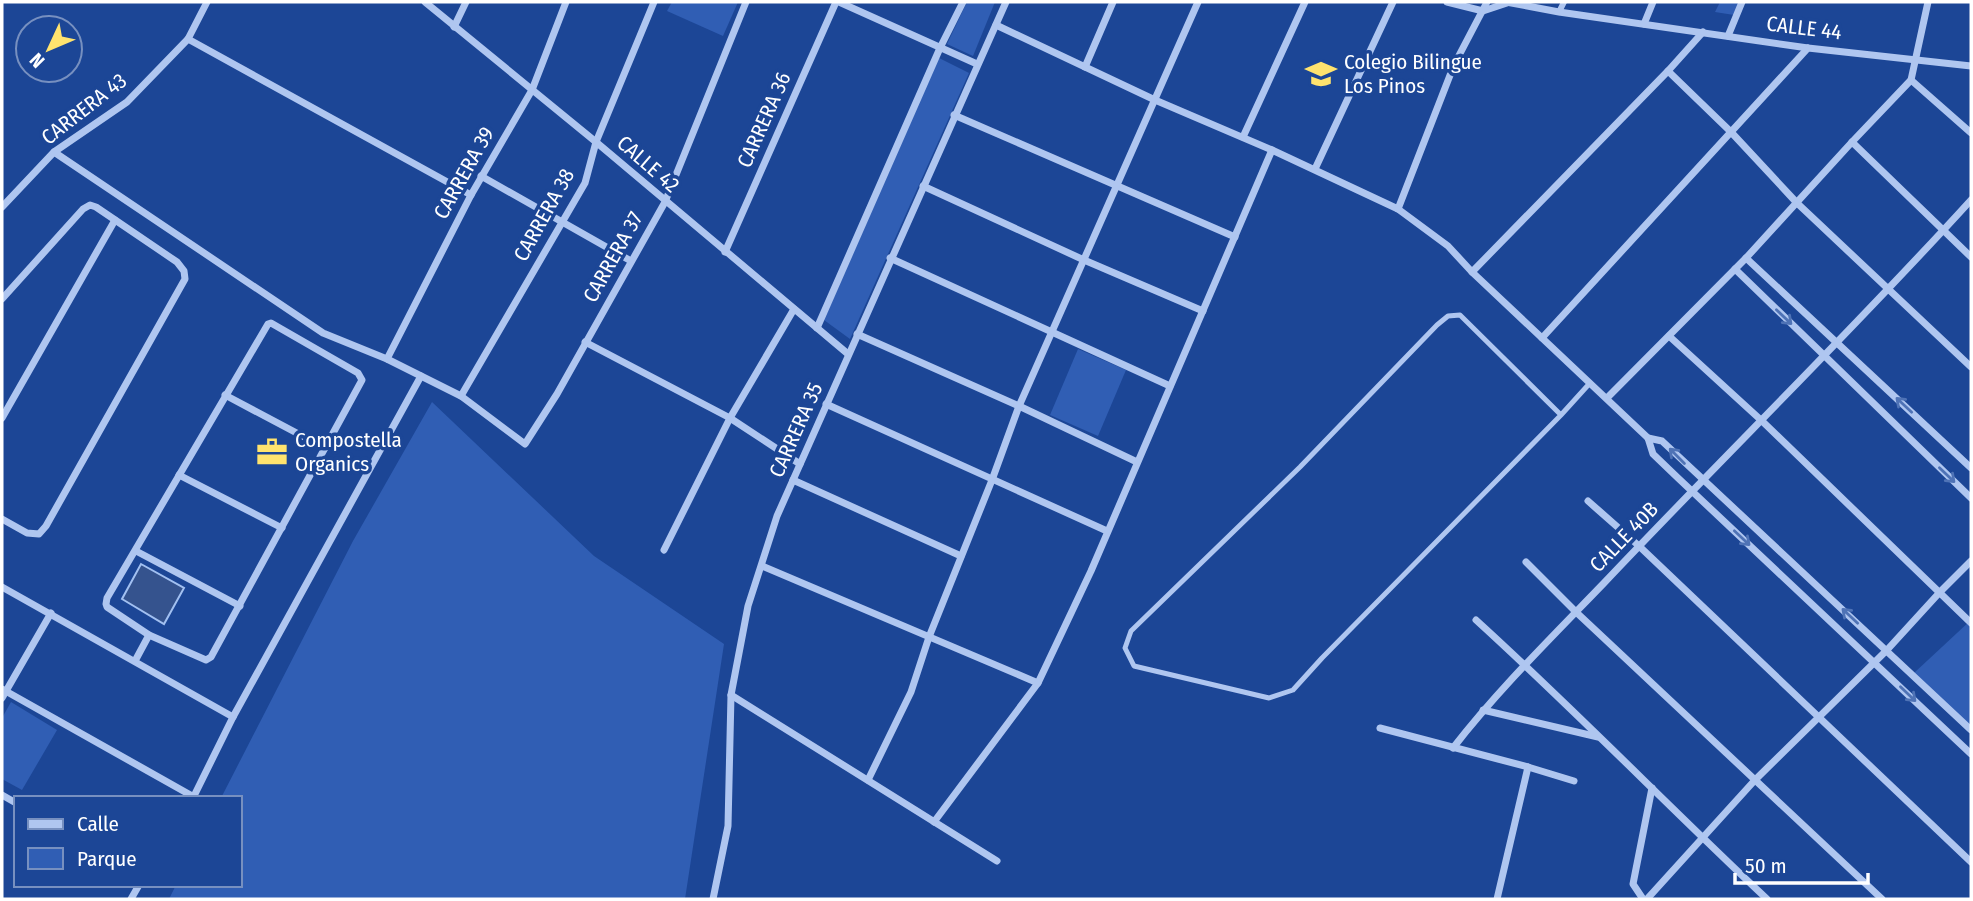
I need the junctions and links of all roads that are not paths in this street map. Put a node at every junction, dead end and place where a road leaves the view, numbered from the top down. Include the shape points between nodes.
1 (207, 2) edge
2 (425, 2) edge
3 (466, 2) edge
4 (566, 2) edge
5 (654, 2) edge
6 (746, 2) edge
7 (838, 2) edge
8 (963, 2) edge
9 (1006, 2) edge
10 (1113, 2) edge
11 (1198, 2) edge
12 (1305, 2) edge
13 (1393, 2) edge
14 (1447, 2) edge
15 (1486, 2) edge
16 (1507, 2) edge
17 (1563, 2) edge
18 (1653, 2) edge
19 (1742, 2) edge
20 (1928, 2) edge
21 (1483, 11) junction
22 (1559, 12) junction
23 (1644, 24) junction
24 (996, 25) junction
25 (454, 27) junction
26 (1703, 33) junction
27 (1728, 36) junction
28 (188, 39) junction
29 (940, 48) junction
30 (1808, 48) junction
31 (1916, 59) junction
32 (977, 64) junction
33 (1971, 66) edge
34 (1085, 67) junction
35 (1668, 71) junction
36 (1912, 80) junction
37 (532, 90) junction
38 (1155, 100) junction
39 (954, 115) junction
40 (1731, 132) junction
41 (1971, 133) edge
42 (1242, 137) junction
43 (596, 142) junction
44 (1852, 142) junction
45 (1272, 150) junction
46 (54, 152) junction
47 (1315, 169) junction
48 (481, 176) junction
49 (923, 186) junction
50 (1117, 186) junction
51 (471, 195) junction
52 (1971, 201) edge
53 (665, 202) junction
54 (1797, 203) junction
55 (2, 207) edge
56 (1398, 208) junction
57 (115, 220) junction
58 (562, 221) junction
59 (1944, 231) junction
60 (1234, 237) junction
61 (725, 252) junction
62 (1971, 257) edge
63 (890, 258) junction
64 (1746, 258) junction
65 (1084, 260) junction
66 (631, 261) junction
67 (1735, 269) junction
68 (1472, 272) junction
69 (1889, 288) junction
70 (2, 299) edge
71 (794, 309) junction
72 (1203, 311) junction
73 (817, 328) junction
74 (1052, 332) junction
75 (857, 334) junction
76 (1669, 336) junction
77 (1542, 338) junction
78 (585, 342) junction
79 (1838, 342) junction
80 (848, 354) junction
81 (1825, 355) junction
82 (387, 359) junction
83 (1971, 367) edge
84 (421, 376) junction
85 (1590, 383) junction
86 (1170, 386) junction
87 (225, 395) junction
88 (461, 396) junction
89 (1606, 398) junction
90 (826, 404) junction
91 (1019, 406) junction
92 (1561, 415) junction
93 (2, 418) edge
94 (730, 418) junction
95 (1762, 421) junction
96 (1648, 438) junction
97 (325, 448) junction
98 (1137, 462) junction
99 (800, 464) junction
100 (1971, 468) edge
101 (179, 475) junction
102 (793, 480) junction
103 (992, 480) junction
104 (1703, 481) junction
105 (1692, 492) junction
106 (1971, 498) edge
107 (1588, 501) dead end
108 (2, 519) edge
109 (282, 528) junction
110 (1107, 531) junction
111 (1639, 546) junction
112 (664, 550) dead end
113 (136, 551) junction
114 (961, 556) junction
115 (1971, 561) edge
116 (1526, 562) dead end
117 (762, 566) junction
118 (2, 587) edge
119 (1940, 592) junction
120 (240, 606) junction
121 (1576, 612) junction
122 (51, 613) junction
123 (1476, 620) dead end
124 (1971, 622) edge
125 (149, 635) junction
126 (929, 637) junction
127 (1887, 650) junction
128 (135, 661) junction
129 (1875, 662) junction
130 (1525, 665) junction
131 (1038, 684) junction
132 (3, 693) edge
133 (731, 695) junction
134 (1483, 710) junction
135 (233, 717) junction
136 (1819, 718) junction
137 (1380, 728) dead end
138 (1971, 730) edge
139 (1599, 737) junction
140 (1453, 747) junction
141 (1971, 754) edge
142 (1528, 767) junction
143 (868, 780) junction
144 (1755, 780) junction
145 (1574, 781) dead end
146 (1652, 788) junction
147 (191, 796) edge
148 (194, 796) edge
149 (934, 821) junction
150 (1703, 839) junction
151 (997, 860) dead end
152 (1971, 862) edge
153 (713, 899) edge
154 (1497, 899) edge
155 (1645, 899) edge
156 (1768, 899) edge
157 (1882, 899) edge

1 - 28 street, CARRERA 43
2 - 25 street, CALLE 42
3 - 25 street
4 - 37 street, CARRERA 39
5 - 43 street, CARRERA 38
6 - 53 street, CARRERA 37
7 - 29 street
7 - 61 street, CARRERA 36
8 - 29 street
9 - 24 street, CARRERA 35
10 - 34 street
11 - 38 street
12 - 42 street
13 - 47 street
14 - 21 street
15 - 21 street
16 - 21 street, CALLE 44
16 - 22 street, CALLE 44
17 - 22 street
18 - 23 street
19 - 27 street
20 - 31 street
21 - 56 street via 1454,65
22 - 23 street, CALLE 44
23 - 26 street, CALLE 44
24 - 32 street, CARRERA 35
24 - 34 street
25 - 37 street, CALLE 42
26 - 27 street, CALLE 44
26 - 35 street
27 - 30 street, CALLE 44
28 - 46 street, CARRERA 43 via 127,103
28 - 51 street
29 - 32 street
29 - 73 street
30 - 31 street, CALLE 44
30 - 40 street
31 - 33 street, CALLE 44
31 - 36 street
32 - 39 street, CARRERA 35
34 - 38 street
35 - 40 street
35 - 68 street
36 - 41 street
36 - 44 street
37 - 43 street, CALLE 42
37 - 48 street, CARRERA 39
38 - 42 street
38 - 50 street
39 - 49 street, CARRERA 35
39 - 50 street
40 - 54 street
40 - 77 street
42 - 45 street
43 - 53 street, CALLE 42
43 - 58 street, CARRERA 38 via 585,183
44 - 54 street
44 - 59 street
45 - 47 street
45 - 60 street
46 - 55 street, CARRERA 43
46 - 82 street via 323,333
47 - 56 street
48 - 51 street, CARRERA 39
48 - 58 street
49 - 63 street, CARRERA 35
49 - 65 street
50 - 60 street
50 - 65 street
51 - 82 street, CARRERA 39
52 - 59 street, CALLE 40B
53 - 61 street, CALLE 42
53 - 66 street, CARRERA 37
54 - 64 street
54 - 69 street
56 - 68 street via 1448,246
57 - 70 street via 96,206 83,209
57 - 93 street
57 - 108 street via 177,262 185,279 46,526 39,534 27,533
58 - 66 street
58 - 88 street, CARRERA 38
59 - 62 street
59 - 69 street, CALLE 40B
60 - 72 street
61 - 71 street, CALLE 42
63 - 74 street
63 - 75 street, CARRERA 35
64 - 67 street
64 - 79 street
65 - 72 street
65 - 74 street
66 - 78 street, CARRERA 37
67 - 76 street
67 -> 81 street
68 - 77 street
69 - 79 street, CALLE 40B
69 - 83 street
71 - 73 street, CALLE 42
71 - 94 street
72 - 86 street
73 - 80 street, CALLE 42
74 - 86 street
74 - 91 street
75 - 80 street, CARRERA 35
75 - 91 street
76 - 89 street
76 - 95 street
77 - 85 street
78 - 88 street, CARRERA 37 via 525,444
78 - 94 street
79 - 81 street, CALLE 40B
100 -> 79 street
80 - 90 street, CARRERA 35
81 - 95 street, CALLE 40B
81 -> 106 street
82 - 84 street
84 - 88 street
84 - 135 street
85 - 89 street
85 - 92 lane
86 - 98 street
87 - 97 street
87 - 97 street via 271,323 358,373 362,380
87 - 101 street
89 - 96 street
90 - 99 street, CARRERA 35
90 - 103 street
91 - 98 street
91 - 103 street
92 - 92 lane via 1293,690 1269,698 1134,666 1125,648 1131,631 1448,316 1460,315
94 - 99 street
94 - 112 street
95 - 104 street, CALLE 40B
95 - 119 street
104 -> 96 street via 1662,441
96 - 105 street via 1653,454
97 - 109 street
98 - 110 street
99 - 102 street, CARRERA 35
101 - 109 street
101 - 113 street
102 - 114 street
102 - 117 street, CARRERA 35
103 - 110 street
103 - 114 street
104 - 105 street, CALLE 40B
127 -> 104 street
105 - 111 street, CALLE 40B
105 -> 129 street
107 - 111 street
109 - 120 street
110 - 131 street
111 - 121 street, CALLE 40B
111 - 136 street
113 - 120 street
113 - 125 street via 106,604
114 - 126 street
115 - 119 street
116 - 121 street
117 - 126 street
117 - 133 street, CARRERA 35 via 748,606
118 - 122 street
119 - 124 street
119 - 127 street
120 - 125 street via 206,660
121 - 130 street, CALLE 40B
121 - 144 street
122 - 128 street
122 - 132 street
123 - 130 street
125 - 128 street
126 - 131 street
126 - 143 street via 911,692
127 - 129 street
127 - 138 street
128 - 135 street
129 - 136 street
129 -> 141 street
130 - 134 street, CALLE 40B
130 - 139 street
131 - 149 street
132 - 147 street
133 - 143 street
133 - 153 street, CARRERA 35 via 728,826
134 - 139 street
134 - 140 street, CALLE 40B
135 - 148 street
136 - 144 street
136 - 152 street
137 - 140 street
139 - 146 street
140 - 142 street
142 - 145 street
142 - 154 street
143 - 149 street
144 - 150 street
144 - 157 street
146 - 150 street
146 - 155 street via 1633,884
149 - 151 street
150 - 155 street
150 - 156 street

